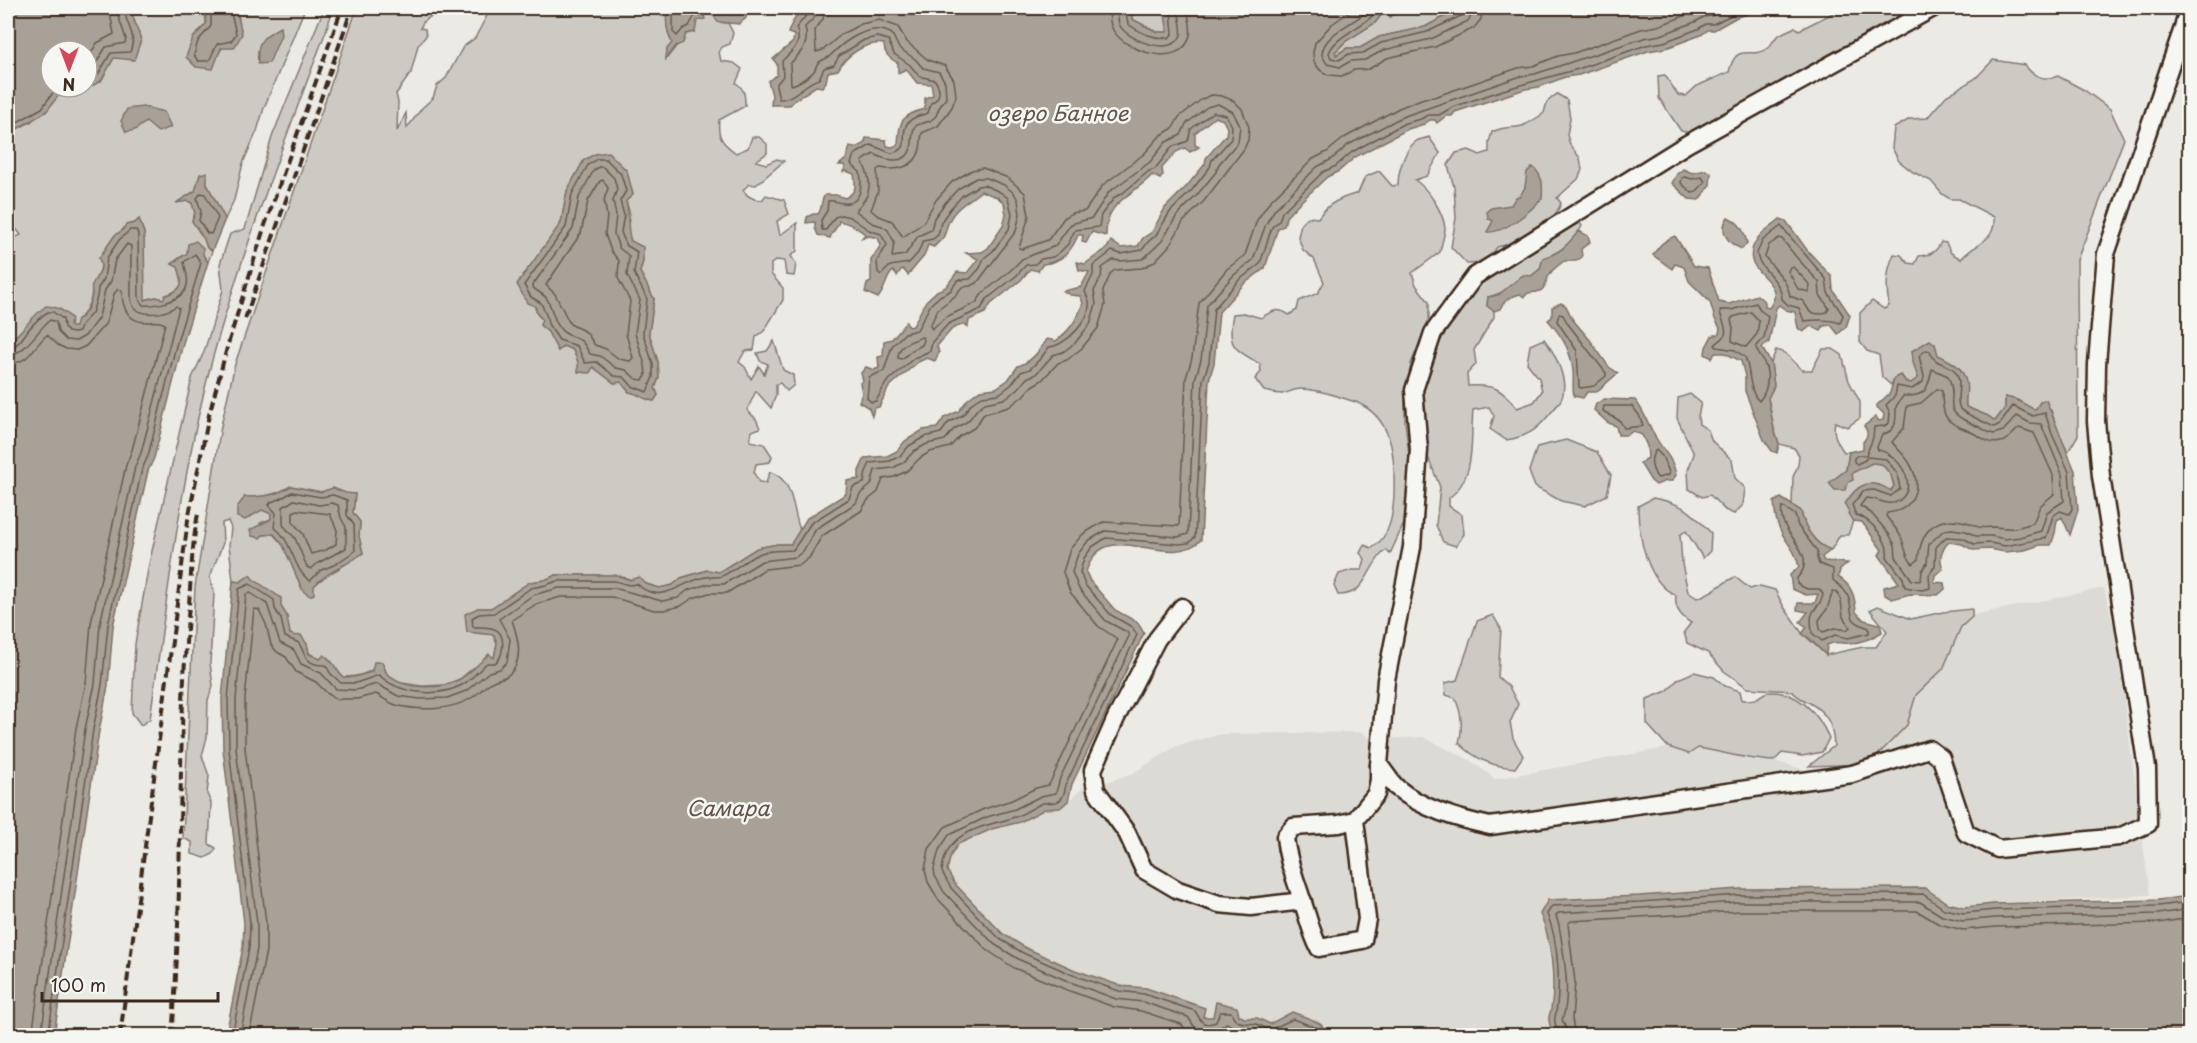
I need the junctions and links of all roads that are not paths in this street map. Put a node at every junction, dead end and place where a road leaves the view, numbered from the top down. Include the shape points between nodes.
1 (1933, 8) edge
2 (2188, 8) edge
3 (1182, 607) dead end
4 (1379, 765) junction
5 (1355, 820) junction
6 (1303, 902) junction

1 - 4 street via 1687,144 1475,276 1433,333 1414,390 1419,450 1412,547 1386,680
2 - 4 street via 2106,254 2097,364 2096,422 2101,476 2146,768 2148,824 2119,837 1998,849 1966,833 1941,758 1929,749 1852,774 1490,826 1456,819 1417,800 1395,787
3 - 6 street via 1157,639 1116,718 1093,770 1096,790 1127,832 1144,870 1178,890 1229,905
4 - 5 street via 1376,794
5 - 6 street via 1293,827 1285,837 1286,852
5 - 6 street via 1366,919 1363,940 1319,948

